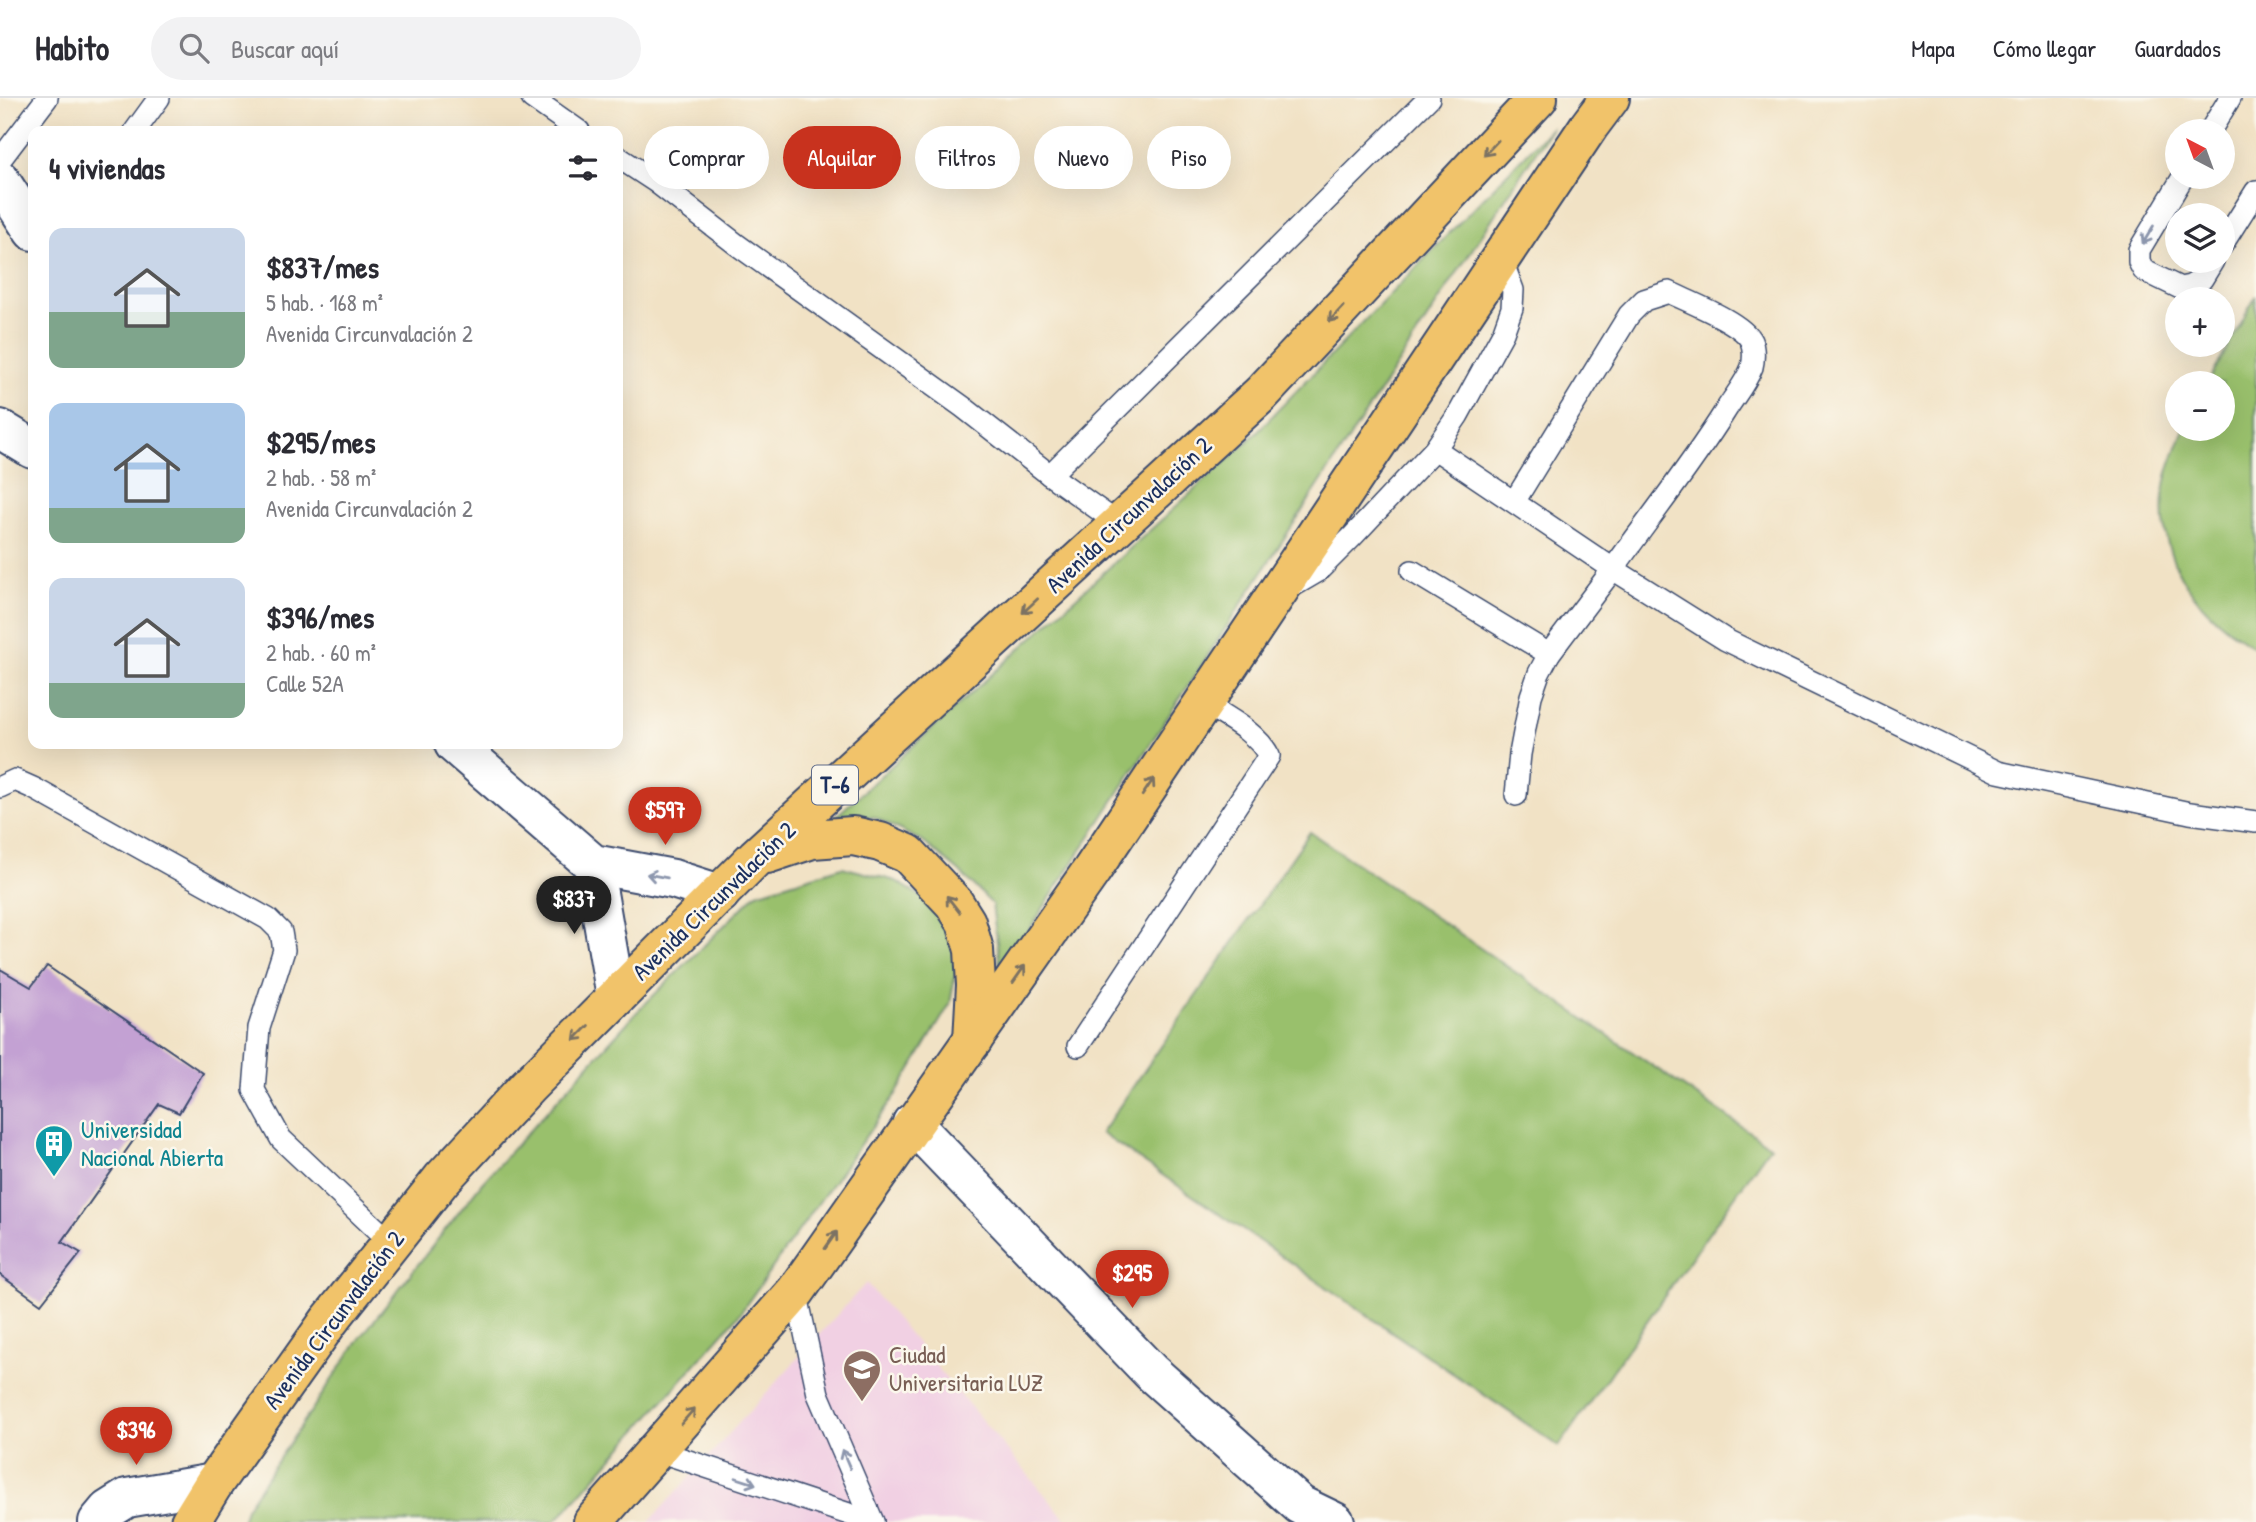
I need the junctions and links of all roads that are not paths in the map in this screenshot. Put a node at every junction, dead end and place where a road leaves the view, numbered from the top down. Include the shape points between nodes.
1 (47, 98) edge
2 (159, 98) edge
3 (532, 98) edge
4 (1429, 98) edge
5 (1538, 98) edge
6 (1610, 98) edge
7 (2230, 98) edge
8 (2217, 119) edge
9 (139, 126) edge
10 (572, 126) edge
11 (0, 160) edge
12 (623, 160) edge
13 (0, 180) edge
14 (2256, 191) edge
15 (2165, 207) edge
16 (28, 222) edge
17 (2235, 224) edge
18 (1501, 258) junction
19 (2206, 273) edge
20 (0, 429) edge
21 (28, 446) edge
22 (1435, 449) junction
23 (1050, 475) junction
24 (1514, 502) junction
25 (1119, 524) junction
26 (1613, 569) junction
27 (1412, 571) dead end
28 (1274, 597) junction
29 (1549, 654) junction
30 (1204, 703) junction
31 (460, 749) edge
32 (0, 787) edge
33 (1516, 795) dead end
34 (2256, 822) edge
35 (756, 857) junction
36 (593, 864) junction
37 (720, 894) junction
38 (616, 997) junction
39 (973, 1040) junction
40 (1078, 1046) dead end
41 (912, 1123) junction
42 (391, 1243) junction
43 (796, 1291) junction
44 (658, 1451) junction
45 (214, 1483) junction
46 (98, 1522) edge
47 (190, 1522) edge
48 (210, 1522) edge
49 (593, 1522) edge
50 (873, 1522) edge
51 (1335, 1522) edge

1 - 11 lane
2 - 9 lane
3 - 10 lane
4 - 23 lane
5 -> 25 highway, Avenida Circunvalación 2 / T-6 via 1261,394
6 - 18 highway
7 - 8 lane
12 - 23 lane
13 - 16 street
14 - 17 lane
15 -> 19 lane via 2139,250 2143,270 2180,288
18 - 22 lane via 1513,290 1512,308 1458,415
18 - 28 highway
20 - 21 street
22 - 24 lane
22 - 28 lane via 1317,572
23 - 25 lane
24 - 26 lane
24 - 26 lane via 1629,315 1644,300 1669,292 1736,326 1751,342 1752,367 1712,433
25 -> 35 highway, Avenida Circunvalación 2 / T-6
26 - 29 lane
26 - 34 lane via 1726,640 1998,772 2190,813
27 - 29 lane
28 - 30 highway
29 - 33 lane via 1531,696
39 -> 30 highway
30 - 40 lane via 1242,728 1269,756
31 - 36 street
32 - 42 lane via 15,780 33,788 268,919 281,932 284,950 259,1028 254,1090 281,1139
35 - 37 highway, Avenida Circunvalación 2 / T-6
39 -> 35 highway, T-6 via 974,950 966,922 908,854 853,836 812,839
37 -> 36 street via 673,879
36 - 38 street
37 - 38 highway, Avenida Circunvalación 2 / T-6
38 -> 42 highway, Avenida Circunvalación 2 / T-6 via 442,1179
39 - 41 highway
43 -> 41 highway
41 - 51 street via 1151,1372 1300,1504
42 - 45 highway, Avenida Circunvalación 2 / T-6 via 329,1321
44 -> 43 highway
50 -> 43 lane via 818,1394
44 - 49 highway
44 -> 50 lane
45 - 46 street via 127,1498
45 - 47 highway, Avenida Circunvalación 2 / T-6
45 - 48 highway, T-6

